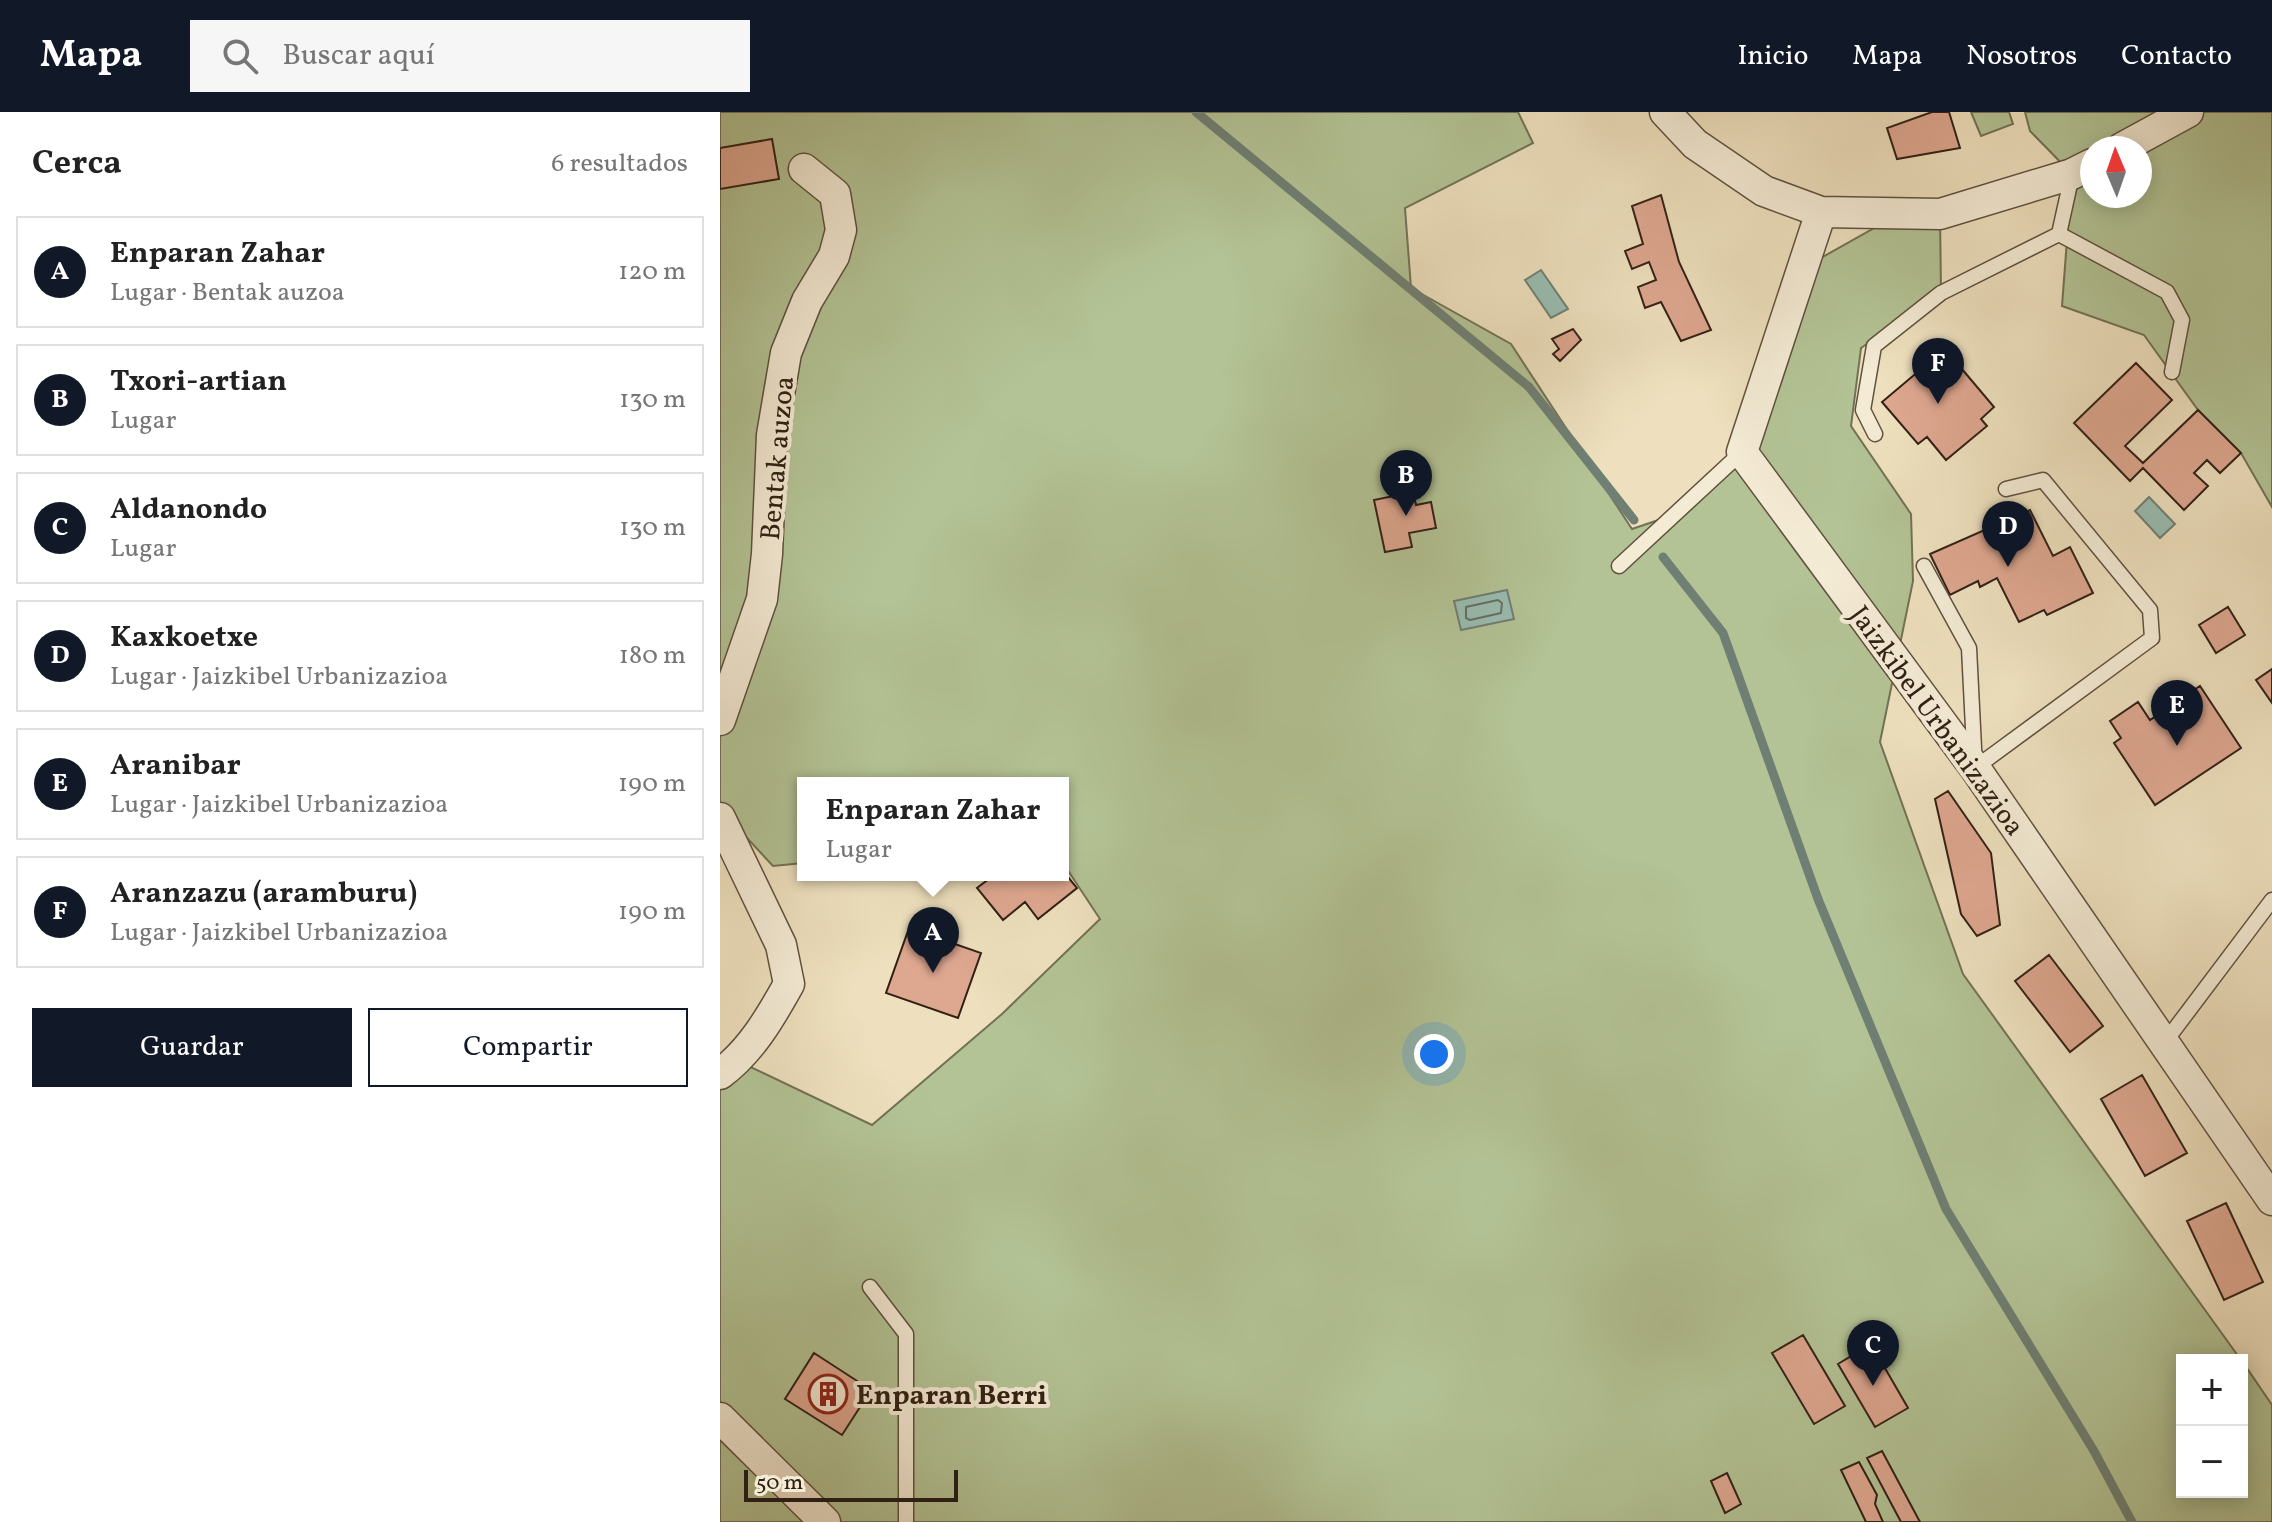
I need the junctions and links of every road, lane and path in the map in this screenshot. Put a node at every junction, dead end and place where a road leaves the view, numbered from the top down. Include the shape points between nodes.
1 (1665, 112) edge
2 (2188, 112) edge
3 (2144, 136) edge
4 (804, 169) dead end
5 (2080, 170) edge
6 (2080, 175) edge
7 (1821, 212) junction
8 (2059, 234) junction
9 (2172, 372) dead end
10 (1875, 434) dead end
11 (1742, 452) junction
12 (2006, 489) dead end
13 (1619, 566) dead end
14 (1924, 566) dead end
15 (720, 720) edge
16 (1975, 768) junction
17 (720, 818) edge
18 (2272, 900) edge
19 (2165, 1042) junction
20 (720, 1074) edge
21 (2272, 1200) edge
22 (870, 1287) dead end
23 (720, 1418) edge
24 (825, 1522) edge
25 (906, 1522) edge

1 - 7 street via 1695,144 1764,191
2 - 3 street
4 - 15 street, Bentak auzoa via 835,194 841,230 834,256 807,301 786,353 772,435 762,599
5 - 7 street via 1940,214
6 - 8 lane
7 - 11 street
8 - 9 lane via 2167,292 2182,320
8 - 10 lane via 1941,293 1874,346 1863,410
11 - 13 lane
11 - 16 street, Jaizkibel Urbanizazioa
12 - 16 lane via 2043,480 2150,610 2152,638
14 - 16 lane via 1969,648
16 - 19 street, Jaizkibel Urbanizazioa
17 - 20 street via 781,945 789,984 767,1023 737,1062
18 - 19 lane
19 - 21 street, Jaizkibel Urbanizazioa
22 - 25 lane via 906,1334
23 - 24 street

